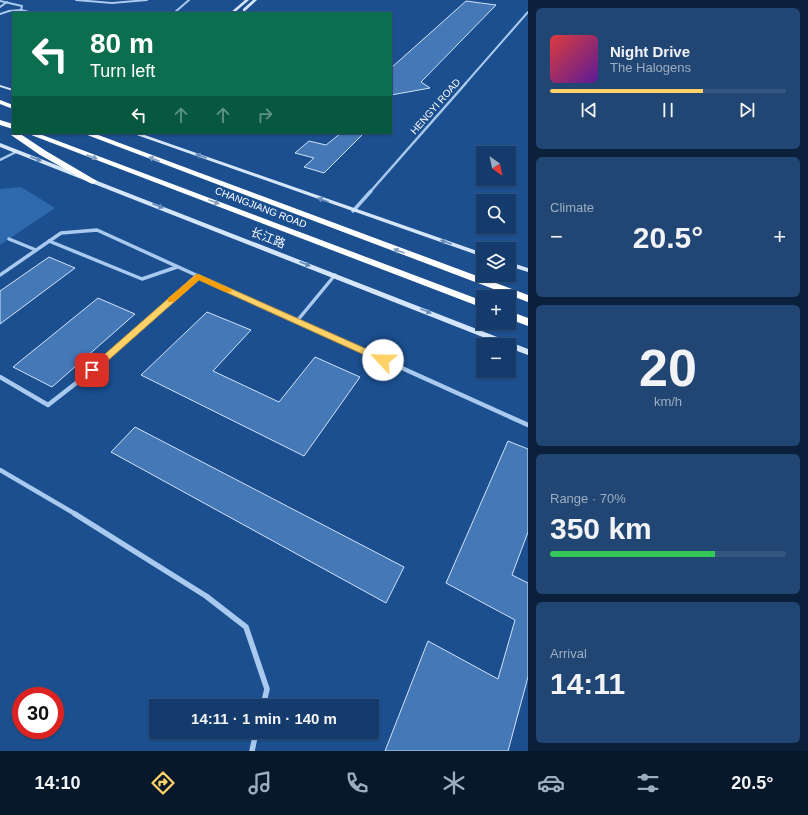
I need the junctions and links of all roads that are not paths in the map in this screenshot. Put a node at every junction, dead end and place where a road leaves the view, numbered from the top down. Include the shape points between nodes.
1 (76, 0) edge
2 (147, 0) edge
3 (189, 0) edge
4 (247, 0) edge
5 (255, 0) edge
6 (0, 1) edge
7 (7, 2) junction
8 (0, 7) edge
9 (21, 10) junction
10 (28, 12) edge
11 (175, 12) edge
12 (233, 12) edge
13 (241, 12) edge
14 (528, 12) edge
15 (0, 14) edge
16 (0, 86) edge
17 (12, 90) edge
18 (0, 96) edge
19 (12, 99) edge
20 (0, 102) edge
21 (12, 106) edge
22 (1, 122) edge
23 (12, 127) edge
24 (12, 130) edge
25 (17, 134) edge
26 (33, 134) edge
27 (89, 134) edge
28 (137, 134) edge
29 (0, 145) edge
30 (16, 152) junction
31 (0, 160) edge
32 (92, 181) junction
33 (354, 211) junction
34 (9, 239) dead end
35 (49, 241) junction
36 (36, 250) junction
37 (476, 253) edge
38 (516, 266) edge
39 (177, 267) junction
40 (528, 270) edge
41 (0, 275) edge
42 (335, 275) junction
43 (198, 276) junction
44 (528, 299) edge
45 (476, 302) edge
46 (516, 318) edge
47 (297, 321) junction
48 (528, 322) edge
49 (528, 352) edge
50 (0, 377) edge
51 (528, 425) edge
52 (0, 470) edge
53 (264, 699) edge
54 (255, 739) edge
55 (252, 751) edge

1 - 2 street
3 - 11 street
4 - 12 main road
5 - 13 main road
6 - 7 street
7 - 8 street
7 - 9 street via 22,6
9 - 10 street
9 - 15 street
14 - 33 street, HENGYI ROAD
16 - 17 main road
18 - 19 highway
20 - 21 highway
22 - 23 highway
22 - 24 highway
25 - 32 highway via 43,153
26 -> 45 highway, CHANGJIANG ROAD
44 -> 27 highway, CHANGJIANG ROAD
33 -> 28 main road
29 - 30 main road, 长江路
30 - 31 street
30 -> 32 main road, 长江路
32 -> 42 main road, 长江路
37 -> 33 main road
34 - 36 street
35 - 36 street
35 - 39 street via 142,280
35 - 39 street via 60,233 97,230
36 - 41 street
38 - 40 main road
39 - 43 street
42 - 47 street
42 -> 49 main road, 长江路
43 - 47 street
43 - 50 street via 80,380 48,404
46 - 48 highway
47 - 51 street
52 - 53 street via 103,530 206,596 246,627 267,689
54 - 55 street

